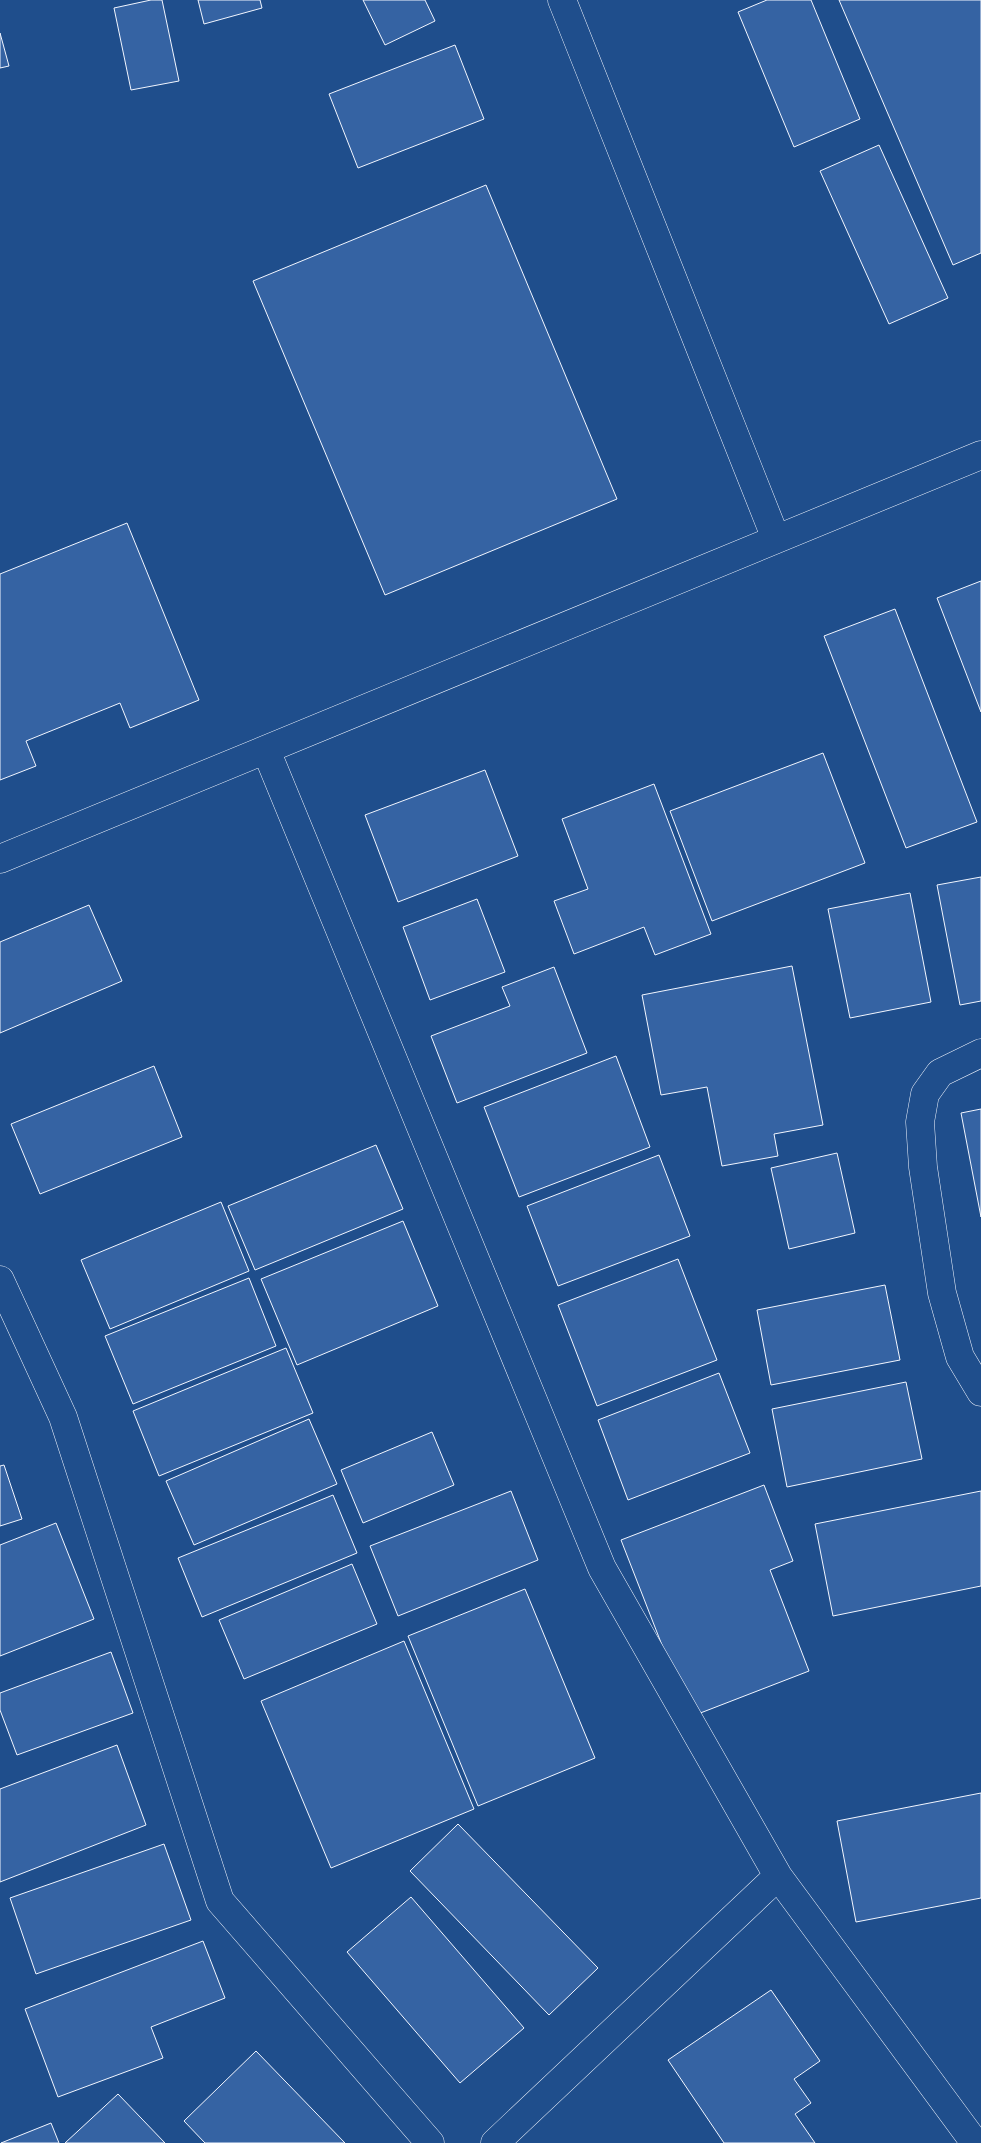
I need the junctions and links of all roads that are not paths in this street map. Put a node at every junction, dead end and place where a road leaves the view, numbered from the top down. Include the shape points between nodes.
1 (562, 0) edge
2 (981, 455) edge
3 (776, 539) junction
4 (266, 750) junction
5 (0, 859) edge
6 (981, 1053) edge
7 (0, 1280) edge
8 (981, 1392) edge
9 (778, 1876) junction
10 (430, 2143) edge
11 (495, 2143) edge
12 (975, 2143) edge

1 - 3 street
2 - 3 street
3 - 4 street
4 - 5 street
4 - 9 street via 602,1568
6 - 8 street via 940,1073 924,1094 920,1122 923,1167 942,1293 960,1357
7 - 10 street via 63,1417 220,1901
9 - 11 street
9 - 12 street

